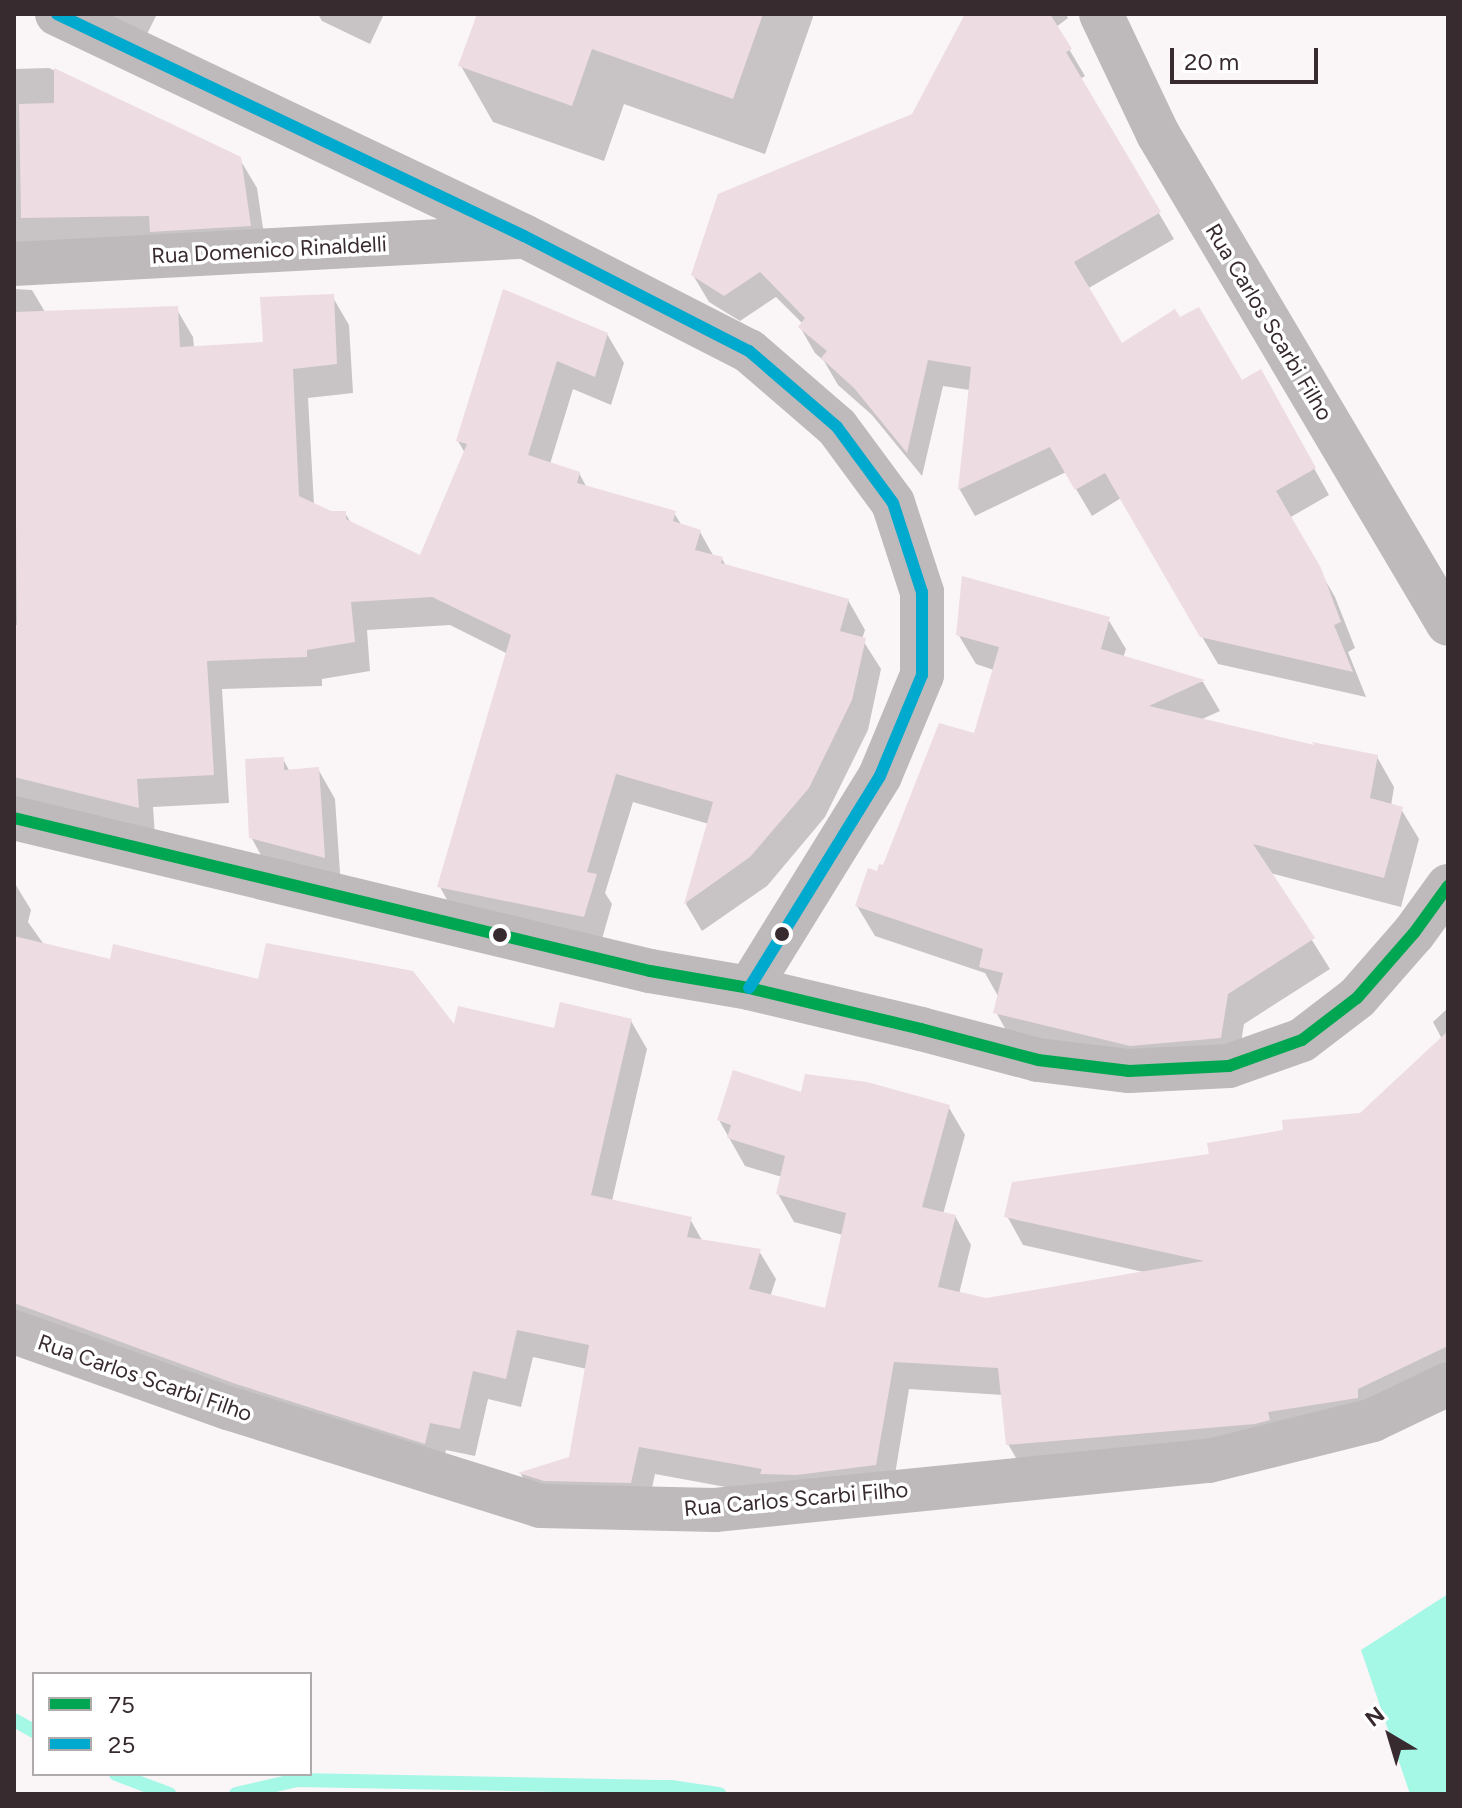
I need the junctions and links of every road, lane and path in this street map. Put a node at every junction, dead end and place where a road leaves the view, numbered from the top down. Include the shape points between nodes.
1 (57, 14) edge
2 (1101, 14) edge
3 (524, 236) junction
4 (14, 264) edge
5 (1448, 624) edge
6 (14, 818) edge
7 (1448, 886) edge
8 (749, 988) junction
9 (14, 1332) edge
10 (1448, 1384) edge

1 - 3 street
2 - 5 street, Rua Carlos Scarbi Filho via 1158,134
3 - 4 street, Rua Domenico Rinaldelli
3 - 8 street via 749,351 837,427 893,503 922,592 922,675 880,776
6 - 8 street via 650,971
7 - 8 street via 1357,998 1302,1040 1229,1066 1129,1071 1038,1060
9 - 10 street, Rua Carlos Scarbi Filho via 228,1408 540,1506 715,1510 1209,1461 1373,1420

